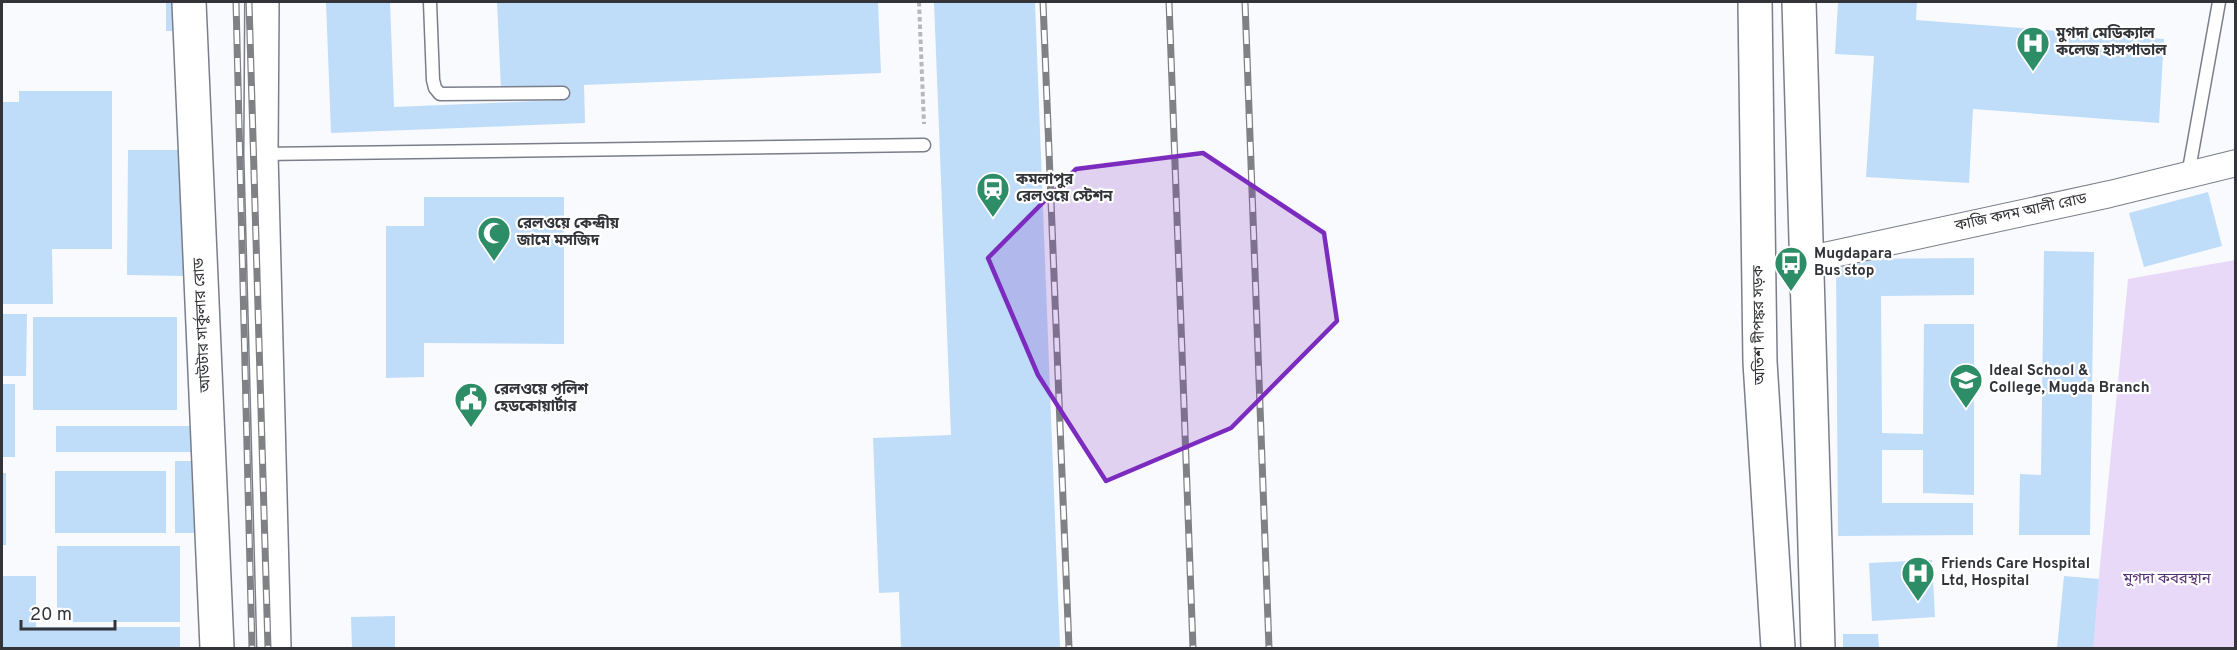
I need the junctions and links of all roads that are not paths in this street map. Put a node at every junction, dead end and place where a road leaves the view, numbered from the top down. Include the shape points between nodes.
1 (189, 2) edge
2 (262, 2) edge
3 (430, 2) edge
4 (1755, 2) edge
5 (1799, 2) edge
6 (2219, 2) edge
7 (563, 93) dead end
8 (924, 145) road end
9 (261, 154) junction
10 (2235, 163) edge
11 (2188, 175) junction
12 (1759, 259) junction
13 (1806, 261) junction
14 (217, 648) edge
15 (274, 648) edge
16 (1778, 648) edge
17 (1818, 648) edge

1 - 14 main road, আউটার সার্কুলার রোড
2 - 9 main road
3 - 7 lane via 433,80 440,94
4 - 12 main road, অতিশ দীপঙ্কর সড়ক
5 - 13 main road
6 - 11 lane
8 - 9 lane
9 - 15 main road
10 - 11 street, কাজি কদম আলী রোড
11 - 13 street, কাজি কদম আলী রোড
12 - 13 main road
12 - 16 main road, অতিশ দীপঙ্কর সড়ক via 1760,362
13 - 17 main road

